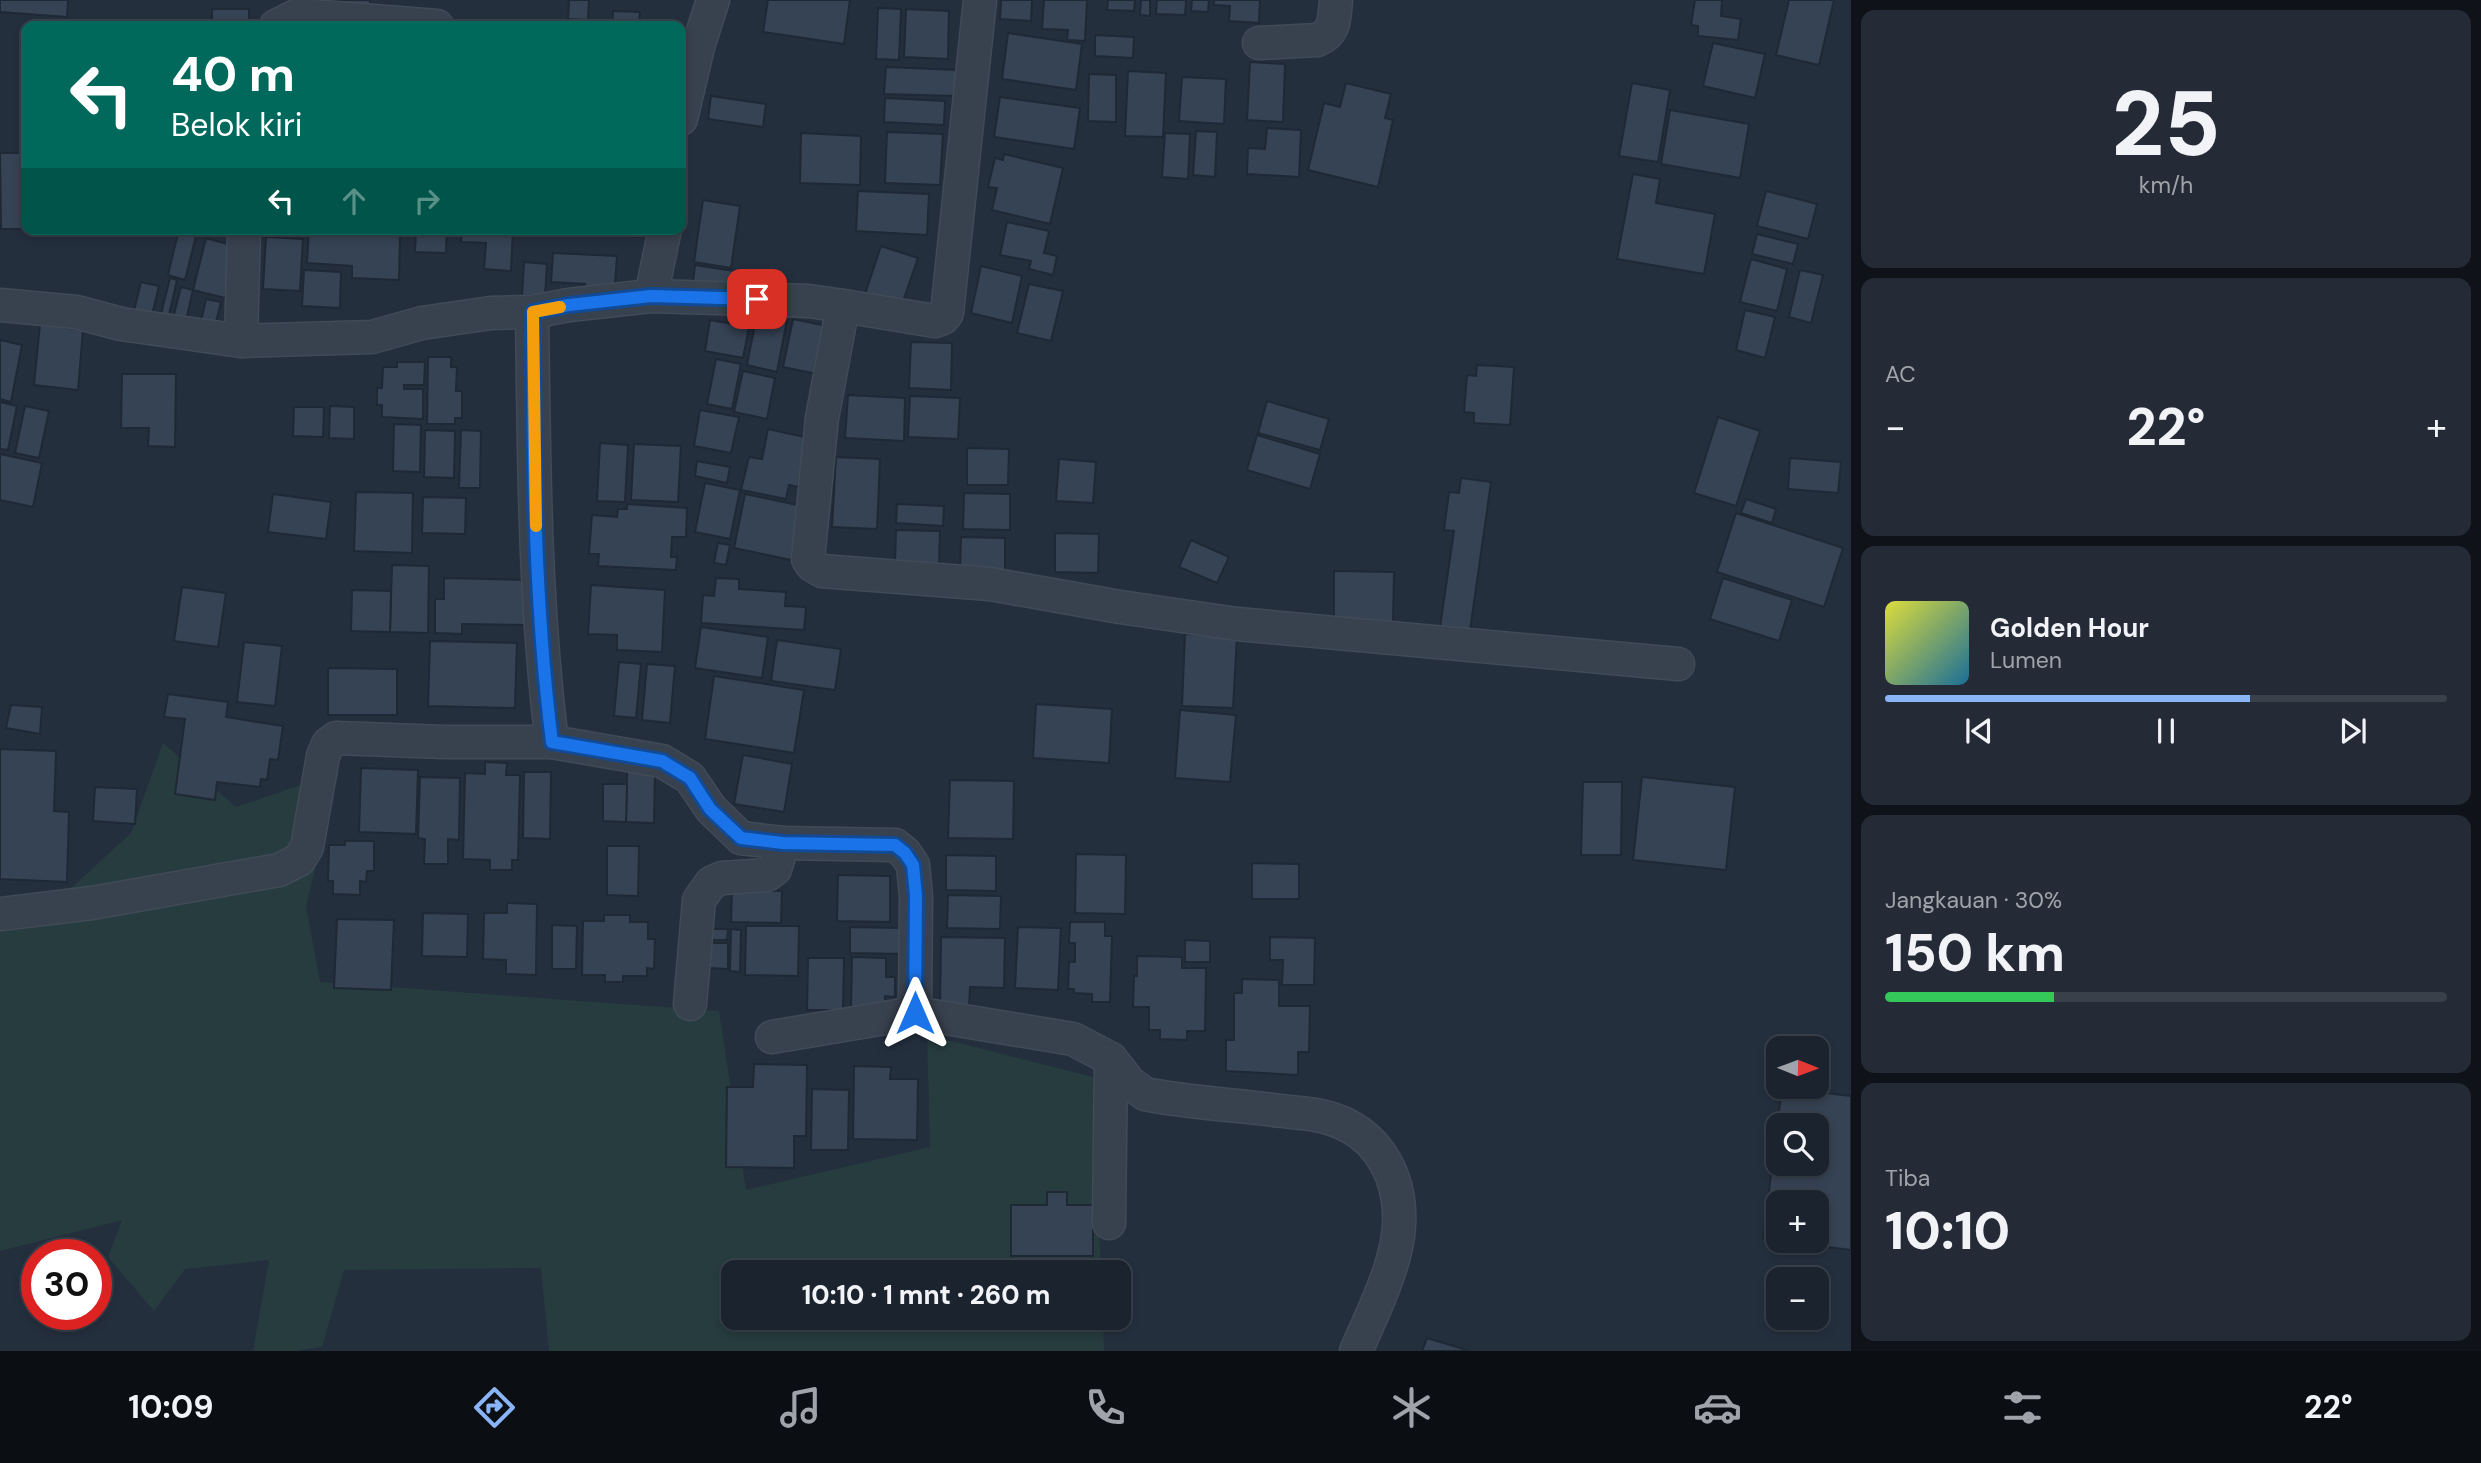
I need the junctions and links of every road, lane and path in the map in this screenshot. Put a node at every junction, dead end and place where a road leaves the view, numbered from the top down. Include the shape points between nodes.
1 (713, 0) edge
2 (980, 0) edge
3 (1336, 0) edge
4 (285, 21) edge
5 (374, 21) edge
6 (1259, 43) dead end
7 (689, 46) edge
8 (686, 73) edge
9 (244, 235) edge
10 (664, 235) edge
11 (651, 296) junction
12 (0, 305) edge
13 (844, 306) junction
14 (533, 312) junction
15 (241, 341) junction
16 (1678, 664) dead end
17 (552, 742) junction
18 (783, 843) junction
19 (0, 914) edge
20 (690, 1004) dead end
21 (915, 1013) junction
22 (772, 1037) dead end
23 (1111, 1059) junction
24 (1109, 1223) dead end
25 (1356, 1351) edge

1 - 7 street
2 - 13 street via 947,313 935,321
3 - 6 street via 1334,23 1325,37
4 - 5 street via 298,15
7 - 8 street
9 - 15 street
10 - 11 street
11 - 13 street
11 - 14 street
12 - 15 street via 76,312 121,324
13 - 16 street via 822,418 808,559 822,571 990,584 1237,624
14 - 15 street via 422,323 372,337
14 - 17 street via 537,544
17 - 18 street via 662,761 690,778 710,809 741,838
17 - 19 street via 336,738 323,757 307,847 299,860 279,870 212,883
18 - 20 street via 775,869 767,875 722,878 711,883 699,900
18 - 21 street via 895,845 905,853 913,865 916,896
21 - 22 street
21 - 23 street via 1062,1036
23 - 24 street
23 - 25 street via 1145,1094 1322,1116 1359,1130 1373,1143 1393,1178 1398,1237

